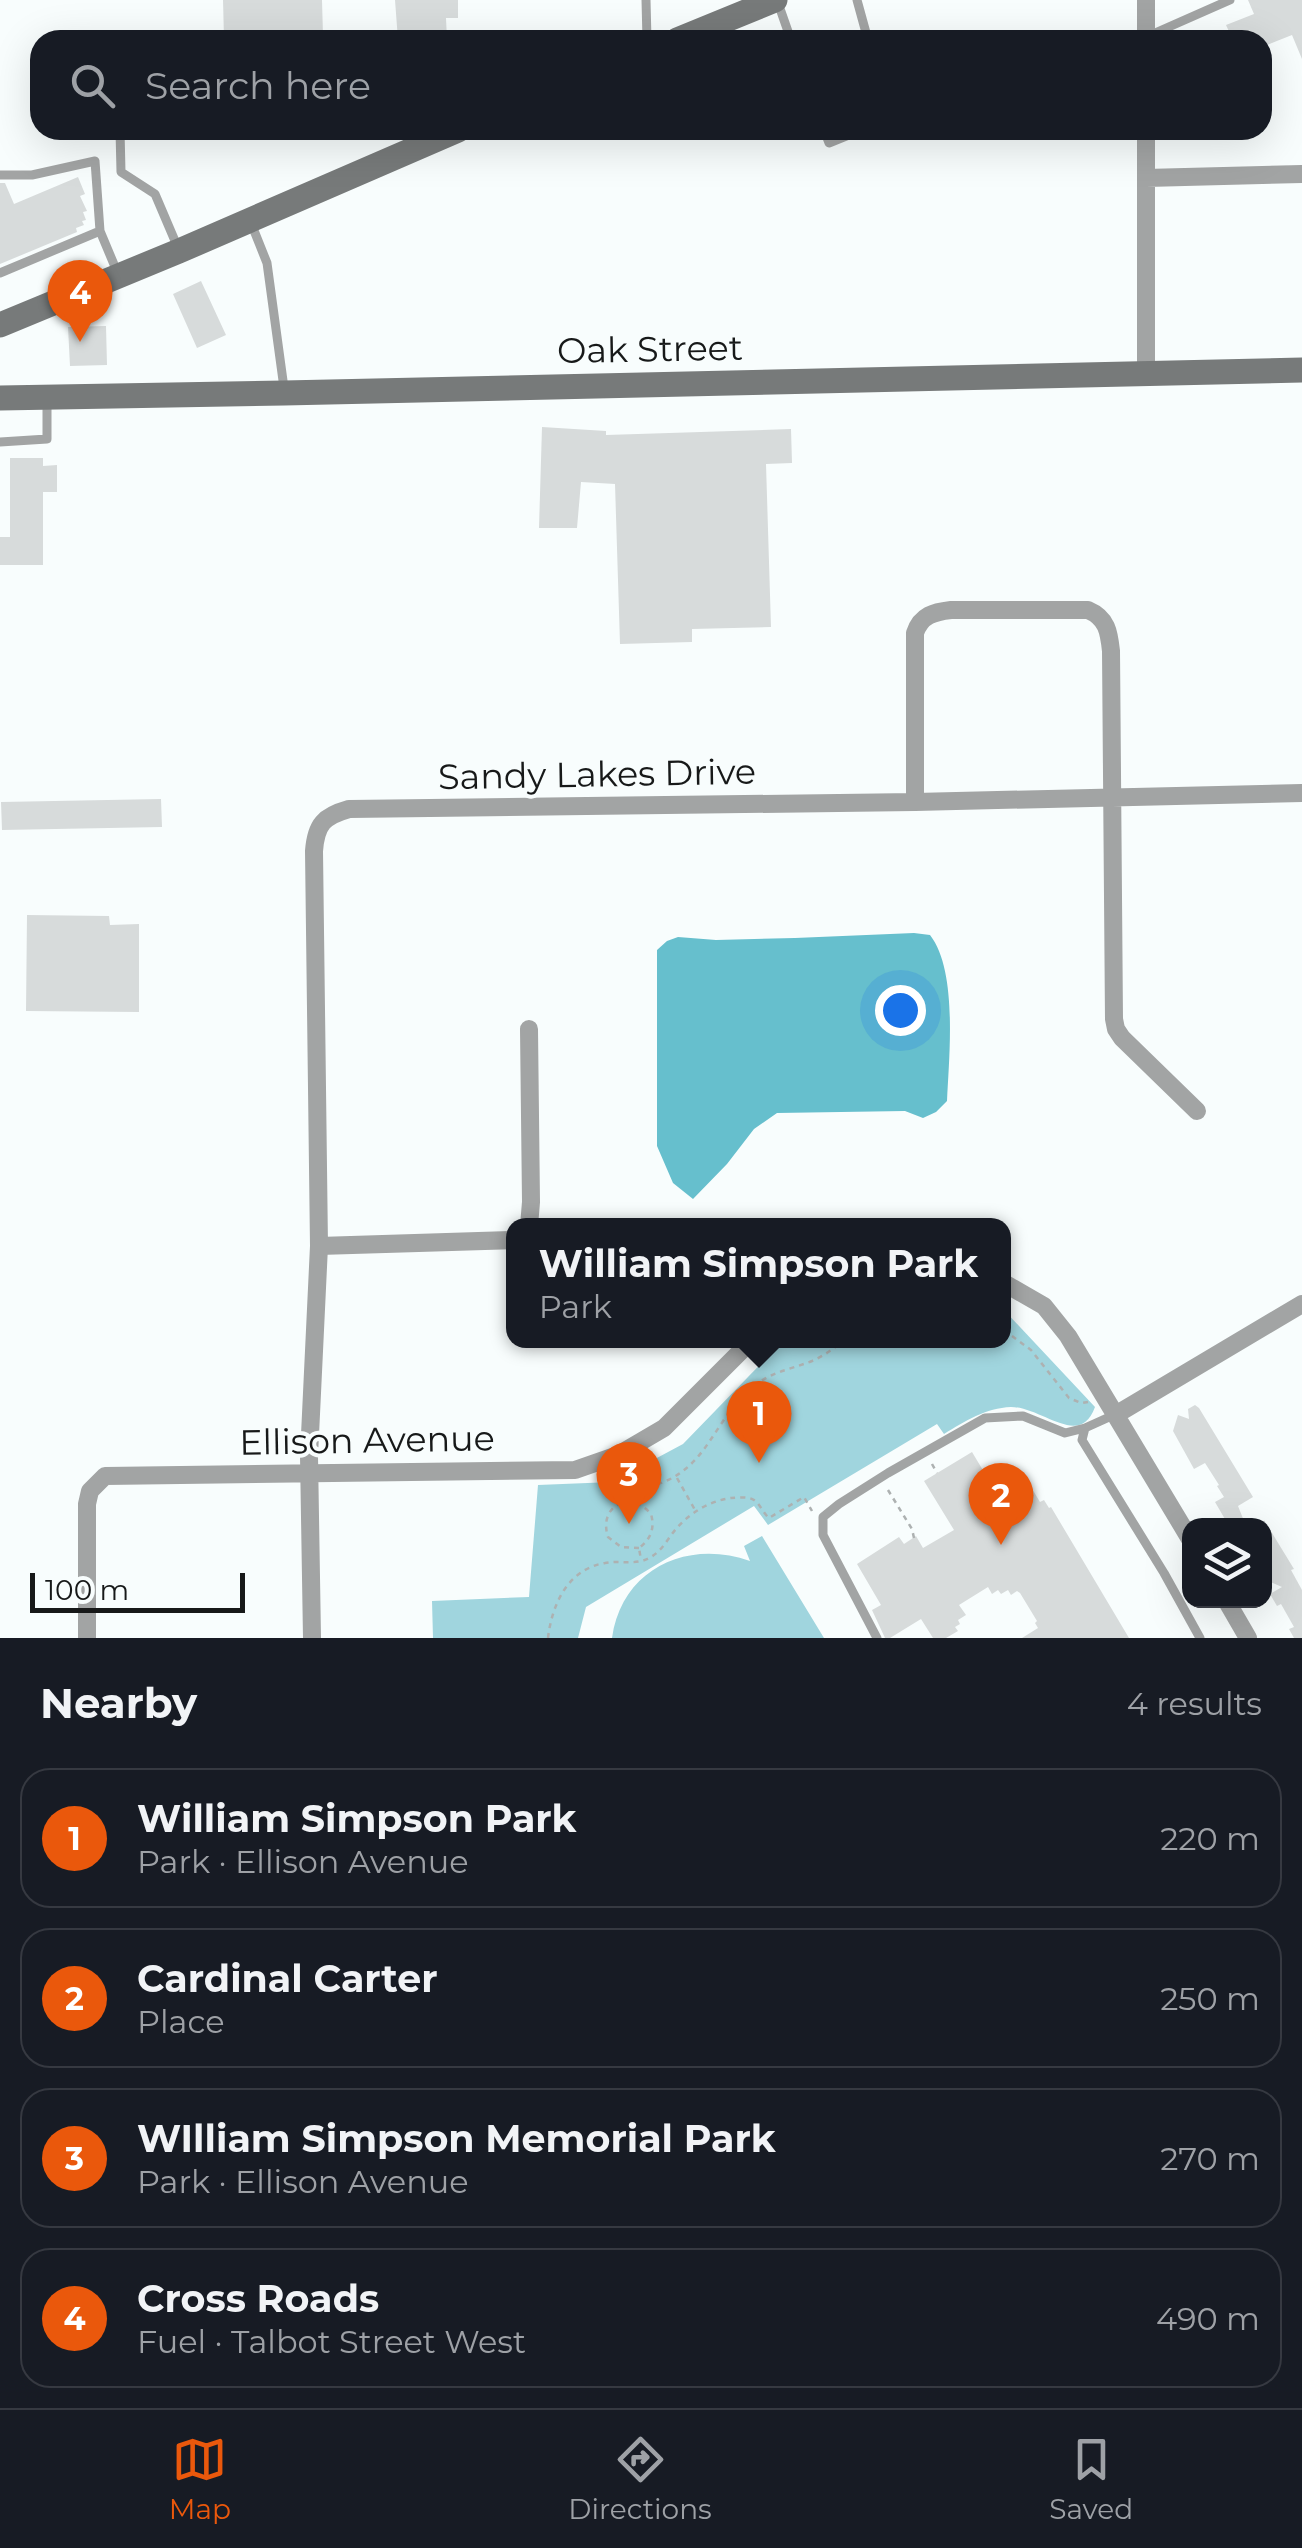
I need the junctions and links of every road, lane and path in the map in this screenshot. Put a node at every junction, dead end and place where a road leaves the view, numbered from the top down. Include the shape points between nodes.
1 (646, 0) edge
2 (776, 0) edge
3 (857, 0) edge
4 (1146, 0) edge
5 (1230, 0) edge
6 (741, 7) edge
7 (646, 30) edge
8 (696, 30) edge
9 (787, 30) edge
10 (865, 30) edge
11 (1146, 30) edge
12 (1164, 30) edge
13 (120, 140) edge
14 (435, 140) edge
15 (1146, 140) edge
16 (1302, 174) edge
17 (0, 175) edge
18 (1146, 178) junction
19 (250, 220) junction
20 (100, 230) junction
21 (179, 251) junction
22 (0, 273) edge
23 (119, 276) junction
24 (0, 325) edge
25 (1302, 370) edge
26 (1146, 372) junction
27 (284, 394) junction
28 (47, 397) junction
29 (0, 398) edge
30 (0, 442) edge
31 (1302, 793) edge
32 (1113, 798) junction
33 (916, 802) junction
34 (529, 1029) dead end
35 (1197, 1111) dead end
36 (530, 1218) edge
37 (506, 1242) edge
38 (319, 1246) junction
39 (1011, 1287) edge
40 (1302, 1304) edge
41 (1011, 1335) edge
42 (744, 1348) edge
43 (832, 1348) edge
44 (1094, 1400) dead end
45 (1116, 1414) junction
46 (1084, 1428) junction
47 (623, 1463) dead end
48 (932, 1464) dead end
49 (310, 1473) junction
50 (937, 1473) dead end
51 (676, 1476) junction
52 (888, 1490) dead end
53 (773, 1510) dead end
54 (696, 1512) junction
55 (813, 1512) dead end
56 (776, 1515) junction
57 (1182, 1525) edge
58 (914, 1538) dead end
59 (639, 1548) junction
60 (642, 1562) junction
61 (1231, 1608) edge
62 (87, 1638) edge
63 (312, 1638) edge
64 (548, 1638) edge
65 (877, 1638) edge
66 (1200, 1638) edge
67 (1248, 1638) edge

1 - 7 lane
2 - 6 main road
2 - 9 lane
3 - 10 lane
4 - 11 street
5 - 12 lane
6 - 8 main road
13 - 21 lane via 121,172 155,194
14 - 19 main road
15 - 18 street
16 - 18 street
17 - 20 lane via 95,161
18 - 26 street
19 - 21 main road
19 - 27 lane via 267,263
20 - 22 lane
20 - 23 lane
21 - 23 main road
23 - 24 main road
25 - 26 main road, Oak Street
26 - 27 main road, Oak Street
27 - 28 main road, Oak Street
28 - 29 main road, Oak Street
28 - 30 lane via 48,440
31 - 32 street, Sandy Lakes Drive
32 - 33 street, Sandy Lakes Drive
32 - 33 street via 1106,623 1088,610 951,610 925,617 915,633
32 - 35 street via 1116,1029
33 - 38 street, Sandy Lakes Drive via 332,814 320,825 314,851
34 - 36 street
37 - 38 street
38 - 49 street, Sandy Lakes Drive
39 - 45 street via 1044,1306
40 - 45 street
41 - 44 path via 1069,1398
42 - 49 street, Ellison Avenue via 664,1428 575,1470
43 - 51 path via 754,1386 700,1456
45 - 46 lane
45 - 57 street
46 - 65 lane via 1065,1434 1023,1416 984,1418 823,1517 822,1535
46 - 66 lane via 1082,1440
47 - 51 path via 642,1488
48 - 50 path
49 - 62 street, Ellison Avenue via 98,1480 87,1504
49 - 63 street, Sandy Lakes Drive
51 - 54 path
52 - 58 path
53 - 56 path
54 - 56 path via 742,1497 769,1518
54 - 60 path
55 - 56 path via 804,1497
59 - 59 path via 652,1530 650,1514 639,1503 618,1504 608,1514 608,1537 620,1547
59 - 60 path
60 - 64 path via 602,1564 572,1580 556,1603
61 - 67 street

